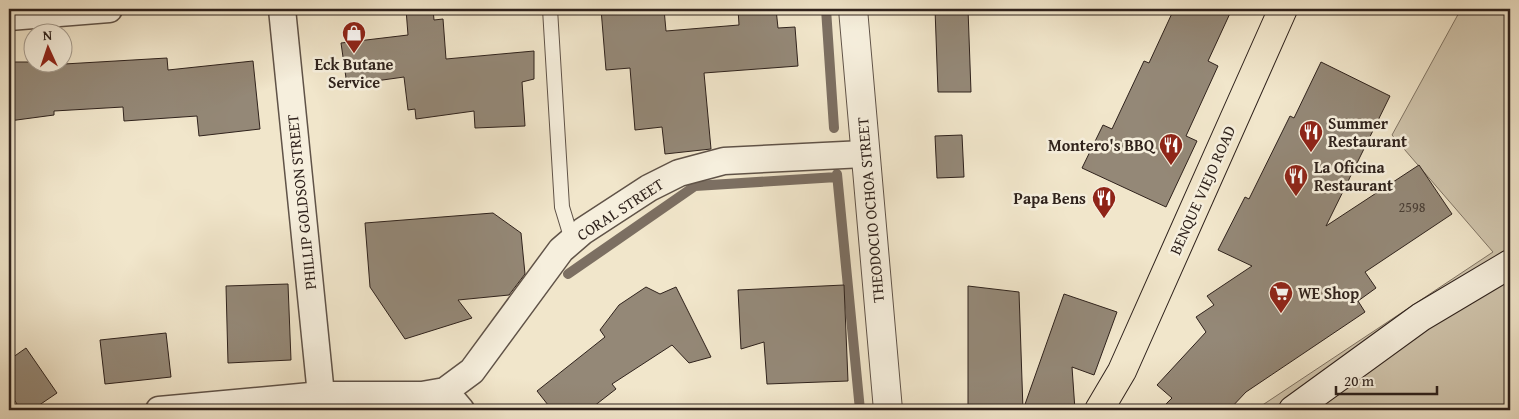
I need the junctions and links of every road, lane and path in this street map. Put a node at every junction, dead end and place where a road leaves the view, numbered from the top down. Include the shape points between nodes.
1 (109, 9) edge
2 (282, 9) edge
3 (550, 9) edge
4 (853, 9) edge
5 (1283, 9) edge
6 (9, 17) edge
7 (864, 154) junction
8 (572, 240) junction
9 (1510, 264) edge
10 (1122, 371) junction
11 (321, 395) junction
12 (453, 401) edge
13 (159, 410) edge
14 (888, 410) edge
15 (1100, 410) edge
16 (1119, 410) edge
17 (1293, 410) edge

1 - 6 street
2 - 11 street, PHILLIP GOLDSON STREET
3 - 8 lane via 562,207
4 - 7 street, THEODOCIO OCHOA STREET
5 - 10 highway, BENQUE VIEJO ROAD
7 - 8 street, CORAL STREET via 724,161 679,173 649,188
7 - 14 street, THEODOCIO OCHOA STREET
8 - 12 street, CORAL STREET via 472,371
9 - 17 street via 1421,317
10 - 15 highway, BENQUE VIEJO ROAD
10 - 16 highway, BENQUE VIEJO ROAD
11 - 12 street, CORAL STREET via 422,395
11 - 13 street, CORAL STREET

